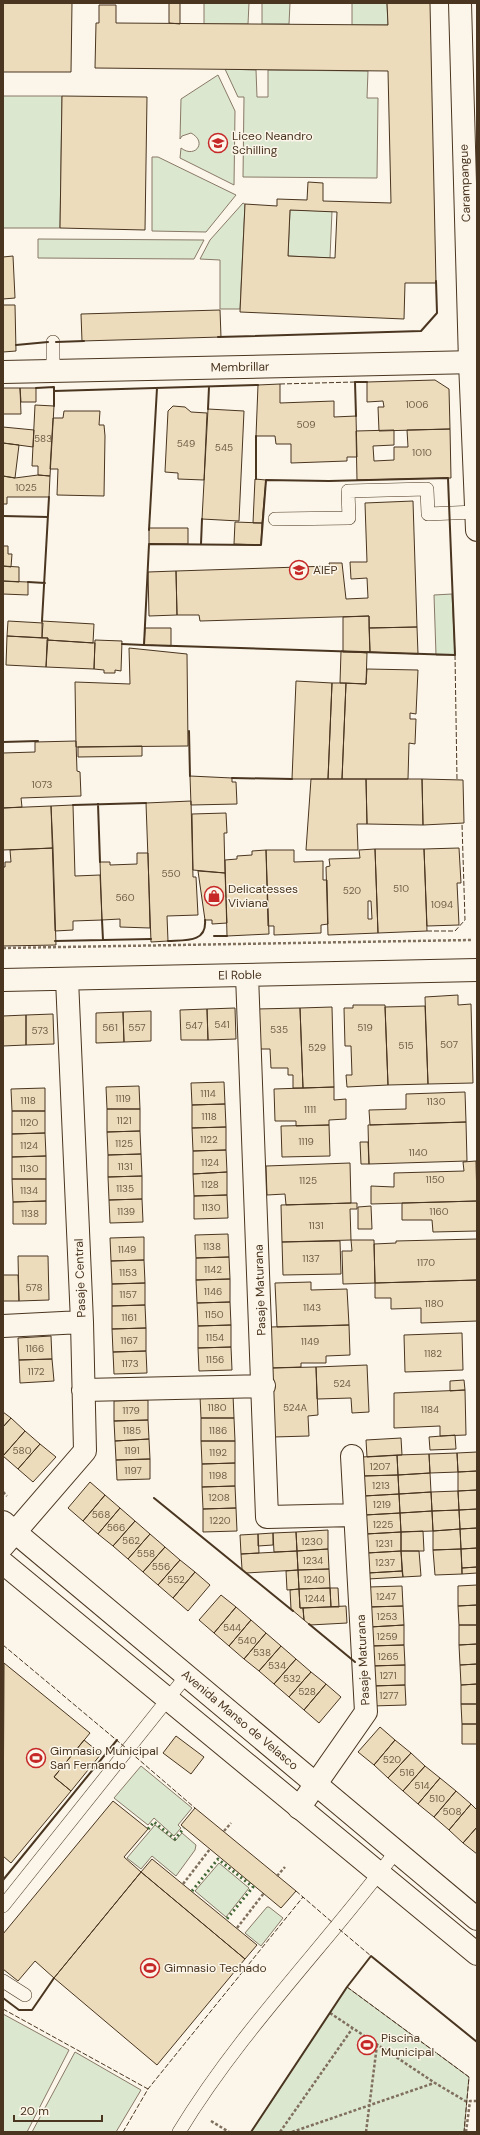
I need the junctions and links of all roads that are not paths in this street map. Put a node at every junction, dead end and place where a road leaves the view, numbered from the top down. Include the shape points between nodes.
1 (460, 3) edge
2 (53, 342) dead end
3 (473, 362) edge
4 (53, 371) junction
5 (3, 372) edge
6 (275, 519) dead end
7 (477, 521) edge
8 (477, 970) edge
9 (247, 975) junction
10 (67, 979) junction
11 (3, 980) edge
12 (82, 1322) junction
13 (3, 1326) edge
14 (264, 1386) junction
15 (84, 1390) junction
16 (352, 1456) dead end
17 (355, 1515) junction
18 (7, 1534) edge
19 (3, 1563) edge
20 (187, 1675) junction
21 (168, 1699) junction
22 (317, 1783) junction
23 (299, 1808) junction
24 (397, 1850) junction
25 (380, 1874) junction
26 (3, 1906) edge
27 (477, 1919) edge
28 (477, 1954) edge
29 (3, 1981) edge
30 (25, 1995) dead end
31 (179, 2132) edge

1 - 3 street, Carampangue
2 - 4 lane
3 - 4 street, Membrillar
3 - 7 street, Carampangue
4 - 5 street, Membrillar
6 - 7 lane via 350,518 348,491 427,489 428,514
8 - 9 street, El Roble
9 - 10 street, El Roble
9 - 14 street, Pasaje Maturana
10 - 11 street, El Roble
10 - 12 street, Pasaje Central
12 - 13 street
12 - 15 street, Pasaje Central
14 - 15 street
14 - 17 street, Pasaje Maturana via 268,1517
15 - 18 street, Pasaje Central via 85,1451
16 - 17 street, Pasaje Maturana
17 - 22 street, Pasaje Maturana via 366,1712
18 - 20 street, Avenida Manso de Velasco
19 - 21 street
20 - 21 lane
20 - 22 street, Avenida Manso de Velasco
21 - 23 street
21 - 26 lane
22 - 23 street, Pasaje Maturana
22 - 24 street, Avenida Manso de Velasco
23 - 25 street
24 - 25 lane
24 - 27 street, Avenida Manso de Velasco
25 - 28 street
25 - 31 lane via 257,2022 202,2095
29 - 30 lane

